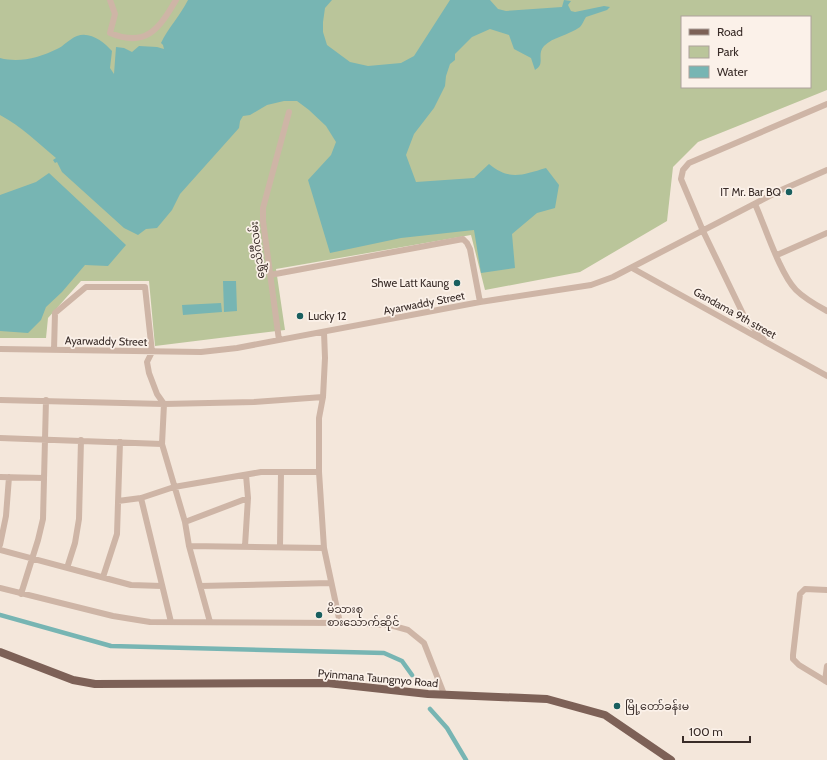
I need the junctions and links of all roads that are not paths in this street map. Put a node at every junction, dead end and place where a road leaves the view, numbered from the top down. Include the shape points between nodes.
1 (110, 0) edge
2 (176, 0) edge
3 (827, 104) edge
4 (289, 112) dead end
5 (827, 170) edge
6 (755, 204) junction
7 (703, 231) junction
8 (827, 233) edge
9 (777, 255) junction
10 (632, 268) junction
11 (270, 275) junction
12 (480, 302) junction
13 (827, 311) edge
14 (324, 332) junction
15 (279, 340) junction
16 (764, 340) junction
17 (0, 349) edge
18 (54, 350) junction
19 (152, 352) junction
20 (827, 376) edge
21 (323, 397) junction
22 (0, 400) edge
23 (46, 400) junction
24 (164, 404) junction
25 (0, 438) edge
26 (44, 438) junction
27 (81, 440) junction
28 (120, 442) junction
29 (162, 444) junction
30 (281, 472) junction
31 (318, 472) junction
32 (246, 475) junction
33 (0, 477) edge
34 (9, 477) junction
35 (44, 478) junction
36 (174, 487) junction
37 (141, 498) junction
38 (248, 498) junction
39 (118, 501) junction
40 (185, 522) junction
41 (0, 545) edge
42 (189, 546) junction
43 (245, 546) junction
44 (280, 547) junction
45 (324, 548) junction
46 (0, 550) edge
47 (31, 559) junction
48 (67, 568) junction
49 (103, 577) junction
50 (331, 583) junction
51 (162, 586) junction
52 (200, 586) junction
53 (0, 588) edge
54 (827, 590) edge
55 (21, 594) junction
56 (172, 622) junction
57 (210, 622) junction
58 (340, 623) junction
59 (0, 652) edge
60 (827, 666) edge
61 (826, 681) edge
62 (444, 694) junction
63 (671, 760) edge

1 - 2 street via 115,14 110,33 120,38 152,34
3 - 7 street via 689,163 683,170 681,179
4 - 11 street, ရွှေသိင်္ဂီလမ်း via 263,208
5 - 6 street, Ayarwaddy Street
6 - 7 street, Ayarwaddy Street
6 - 9 street
7 - 10 street, Ayarwaddy Street
7 - 16 street via 745,318
8 - 9 street
9 - 13 street via 787,279 796,290
10 - 12 street, Ayarwaddy Street via 601,283
10 - 16 street, Gandama 9th street
11 - 12 street via 462,240 467,242 470,249
11 - 15 street, ရွှေသိင်္ဂီလမ်း
12 - 14 street, Ayarwaddy Street
14 - 15 street, Ayarwaddy Street
14 - 21 street via 326,358
15 - 19 street, Ayarwaddy Street via 201,352
16 - 20 street, Gandama 9th street
17 - 18 street, Ayarwaddy Street
18 - 19 street, Ayarwaddy Street
18 - 19 street via 55,313 82,288 141,286 146,289
19 - 24 street via 148,362 149,373
21 - 24 street
21 - 31 street via 319,418
22 - 23 street
23 - 24 street
23 - 26 street
24 - 29 street
25 - 26 street
26 - 27 street
26 - 35 street
27 - 28 street
27 - 48 street via 79,519
28 - 29 street
28 - 39 street
29 - 36 street
30 - 31 street
30 - 32 street
30 - 44 street
31 - 45 street
32 - 36 street
32 - 38 street
33 - 34 street
34 - 35 street
34 - 41 street via 6,516
35 - 47 street via 43,519
36 - 37 street
36 - 40 street
37 - 39 street
37 - 51 street
38 - 40 street
38 - 43 street
39 - 49 street via 117,534
40 - 42 street
42 - 43 street
42 - 52 street
43 - 44 street
44 - 45 street
45 - 50 street
46 - 47 street
47 - 48 street
47 - 55 street
48 - 49 street
49 - 51 street via 131,585
50 - 52 street
50 - 58 street
51 - 56 street
52 - 57 street
53 - 55 street
54 - 61 street via 805,589 800,594 793,655 793,659 799,665
55 - 56 street via 113,616 150,622
56 - 57 street
57 - 58 street
58 - 62 street via 390,625 408,630 424,642
59 - 62 main road, Pyinmana Taungnyo Road via 73,680 95,684 327,683
60 - 61 street
62 - 63 main road, Pyinmana Taungnyo Road via 547,699 604,715

